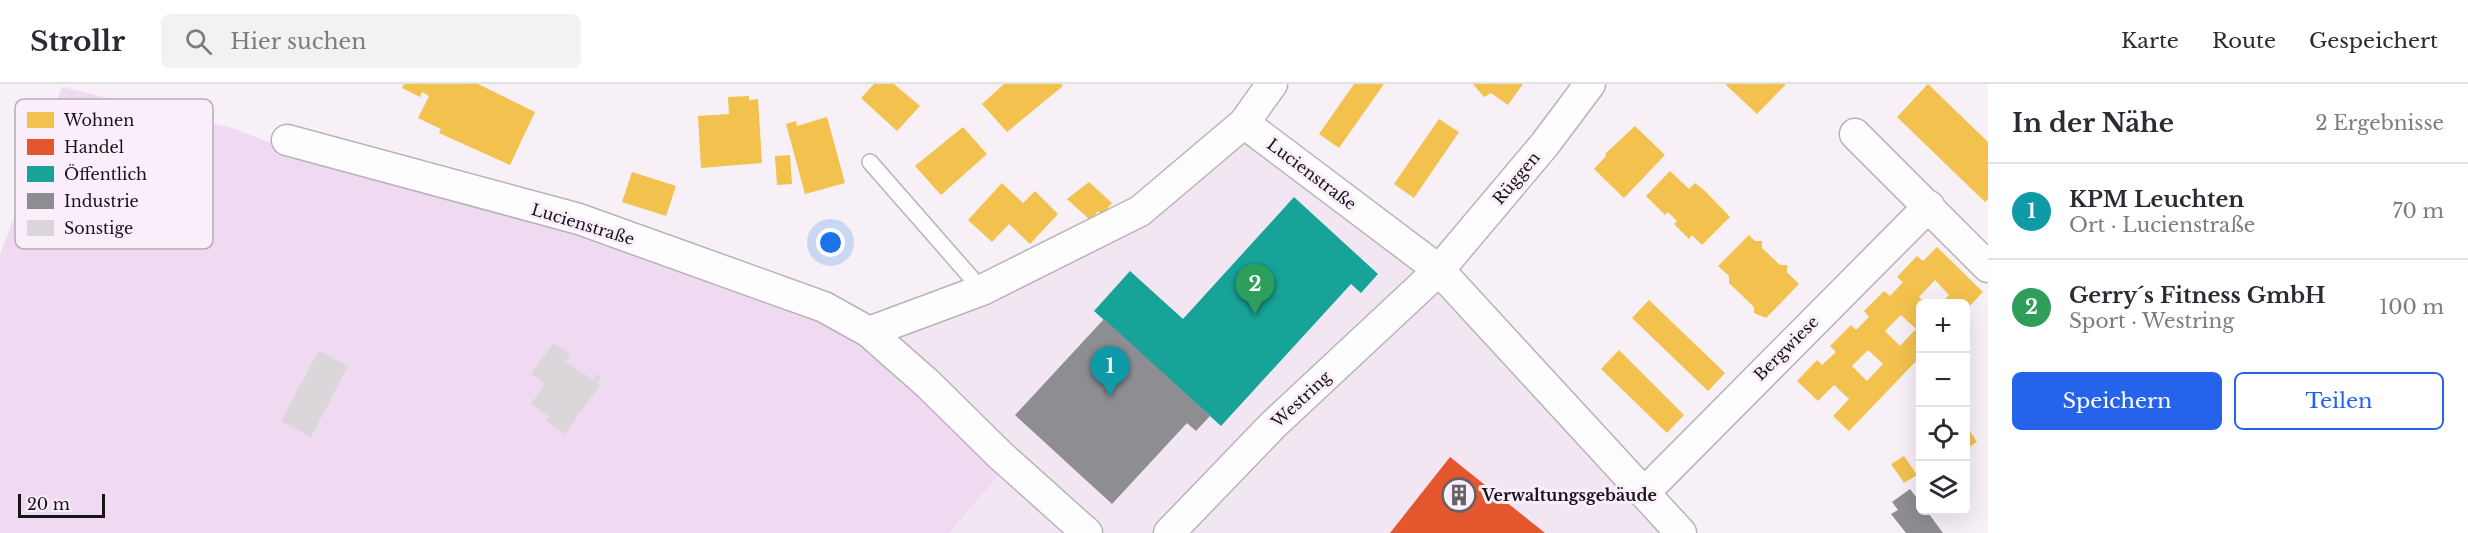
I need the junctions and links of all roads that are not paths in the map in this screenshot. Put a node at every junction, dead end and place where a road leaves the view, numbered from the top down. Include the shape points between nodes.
1 (1272, 84) edge
2 (1590, 84) edge
3 (1244, 123) junction
4 (1854, 134) dead end
5 (287, 140) dead end
6 (870, 162) dead end
7 (1929, 206) junction
8 (1988, 267) edge
9 (1438, 270) junction
10 (982, 290) junction
11 (869, 332) junction
12 (1645, 492) junction
13 (1087, 533) edge
14 (1169, 533) edge
15 (1682, 533) edge

1 - 3 street
2 - 9 street, Rüggen via 1545,144
3 - 9 street, Lucienstraße
3 - 10 street via 1140,211
4 - 7 street
5 - 11 street, Lucienstraße via 579,219 824,307
6 - 10 lane
7 - 8 street
7 - 12 street, Bergwiese
9 - 12 street, Lucienstraße
9 - 14 street, Westring via 1273,425
10 - 11 street
11 - 13 street, Lucienstraße
12 - 15 street, Lucienstraße

